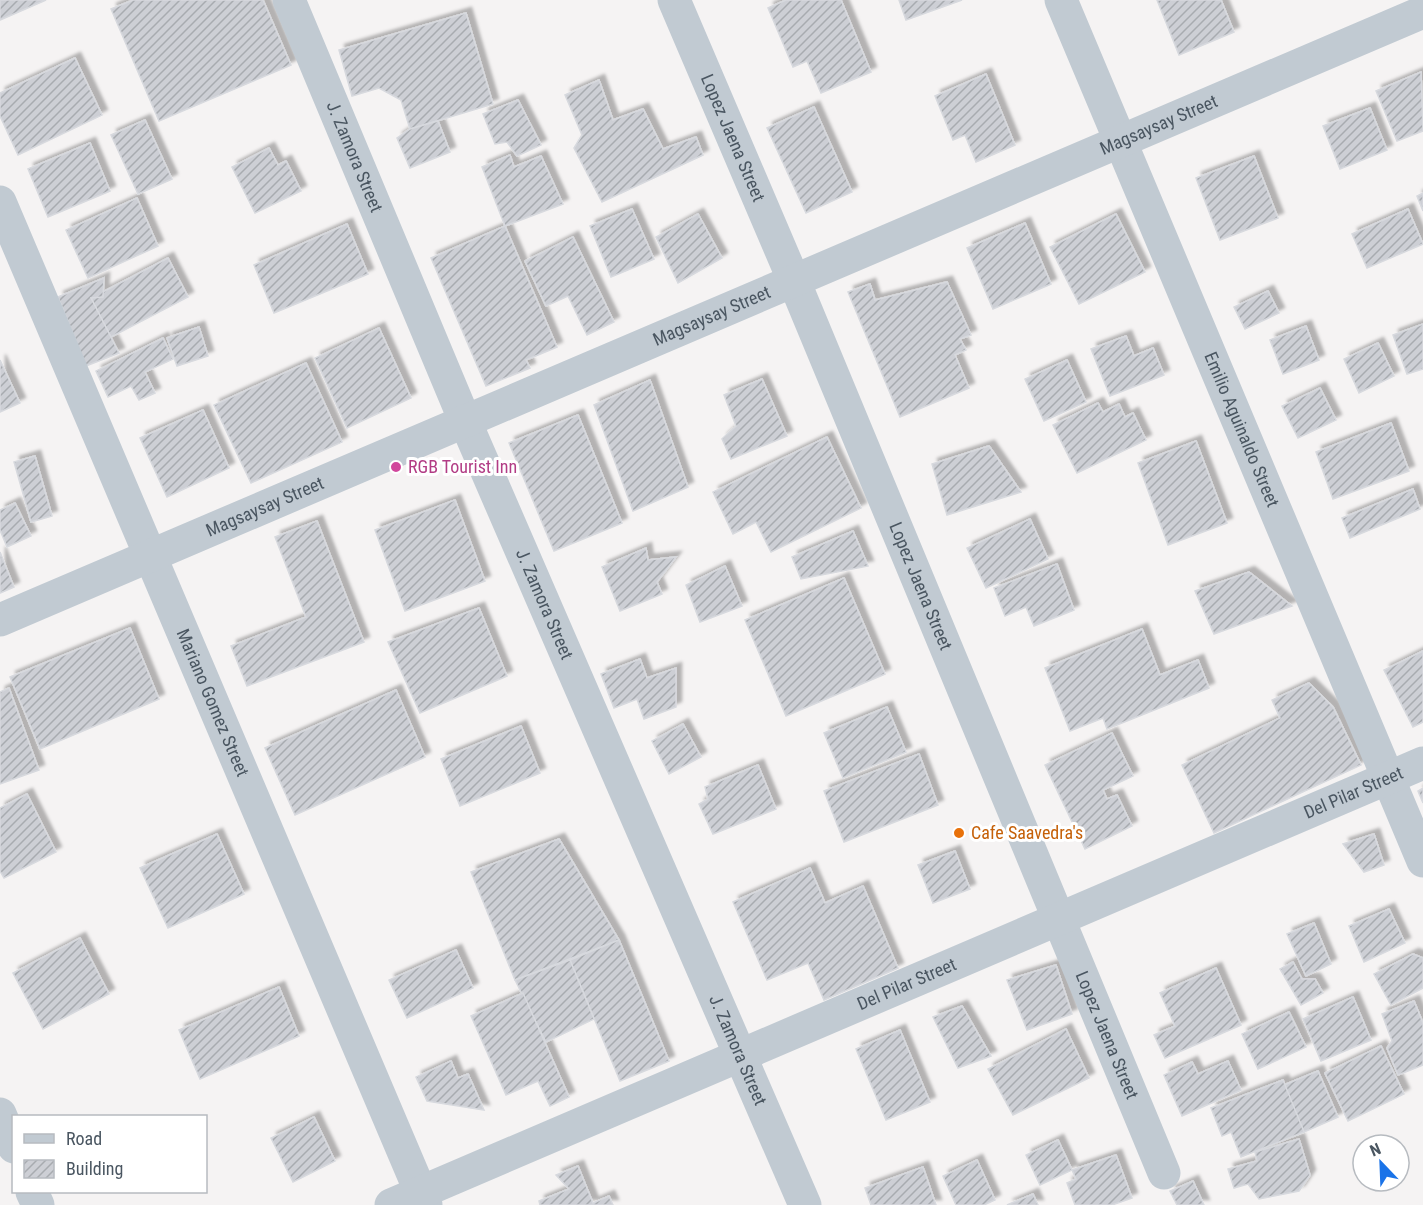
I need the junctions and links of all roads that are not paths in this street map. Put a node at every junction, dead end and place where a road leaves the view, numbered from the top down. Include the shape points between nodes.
1 (289, 0) edge
2 (674, 0) edge
3 (1061, 0) edge
4 (1423, 12) edge
5 (1120, 141) junction
6 (0, 202) edge
7 (794, 281) junction
8 (465, 421) junction
9 (150, 556) junction
10 (0, 620) edge
11 (1423, 763) edge
12 (1388, 778) junction
13 (1423, 861) edge
14 (1059, 919) junction
15 (741, 1055) junction
16 (0, 1114) edge
17 (12, 1142) edge
18 (1164, 1173) dead end
19 (424, 1199) edge
20 (391, 1205) edge
21 (805, 1205) edge

1 - 8 street, J. Zamora Street
2 - 7 street, Lopez Jaena Street
3 - 5 street, Emilio Aguinaldo Street
4 - 5 street, Magsaysay Street
5 - 7 street, Magsaysay Street
5 - 12 street, Emilio Aguinaldo Street
6 - 9 street, Mariano Gomez Street
7 - 8 street, Magsaysay Street
7 - 14 street, Lopez Jaena Street
8 - 9 street, Magsaysay Street
8 - 15 street, J. Zamora Street
9 - 10 street, Magsaysay Street
9 - 19 street, Mariano Gomez Street
11 - 12 street, Del Pilar Street
12 - 13 street, Emilio Aguinaldo Street
12 - 14 street, Del Pilar Street
14 - 15 street, Del Pilar Street
14 - 18 street, Lopez Jaena Street
15 - 19 street, Del Pilar Street
15 - 21 street, J. Zamora Street
16 - 17 street
19 - 20 street, Del Pilar Street

